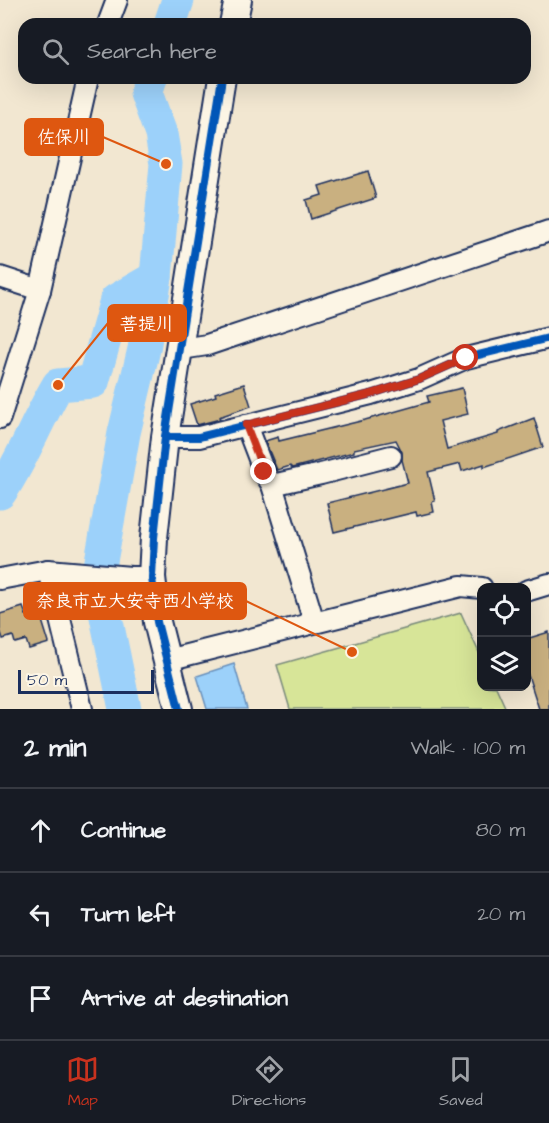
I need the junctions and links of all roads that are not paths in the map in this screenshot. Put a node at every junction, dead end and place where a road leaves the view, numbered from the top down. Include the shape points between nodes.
1 (117, 0) edge
2 (238, 0) edge
3 (110, 18) edge
4 (234, 18) edge
5 (87, 84) edge
6 (221, 84) edge
7 (549, 231) edge
8 (0, 277) edge
9 (40, 290) junction
10 (549, 338) edge
11 (181, 349) junction
12 (8, 366) edge
13 (0, 418) edge
14 (246, 425) junction
15 (165, 437) junction
16 (391, 456) dead end
17 (272, 485) junction
18 (54, 570) junction
19 (141, 577) junction
20 (0, 579) edge
21 (549, 584) edge
22 (477, 588) edge
23 (531, 589) edge
24 (314, 622) junction
25 (167, 660) junction
26 (82, 709) edge
27 (179, 709) edge

1 - 3 street
2 - 4 street
5 - 9 street
6 - 11 street
7 - 11 street via 207,345
8 - 9 street
9 - 12 street
10 - 14 street via 466,358 371,394
11 - 15 street
12 - 13 street
14 - 15 street via 199,437
14 - 17 street
15 - 19 street
16 - 17 street
17 - 24 street
18 - 19 street
18 - 20 street
18 - 26 street
19 - 25 street
21 - 23 street
22 - 24 street via 461,586
24 - 25 street
25 - 27 street

